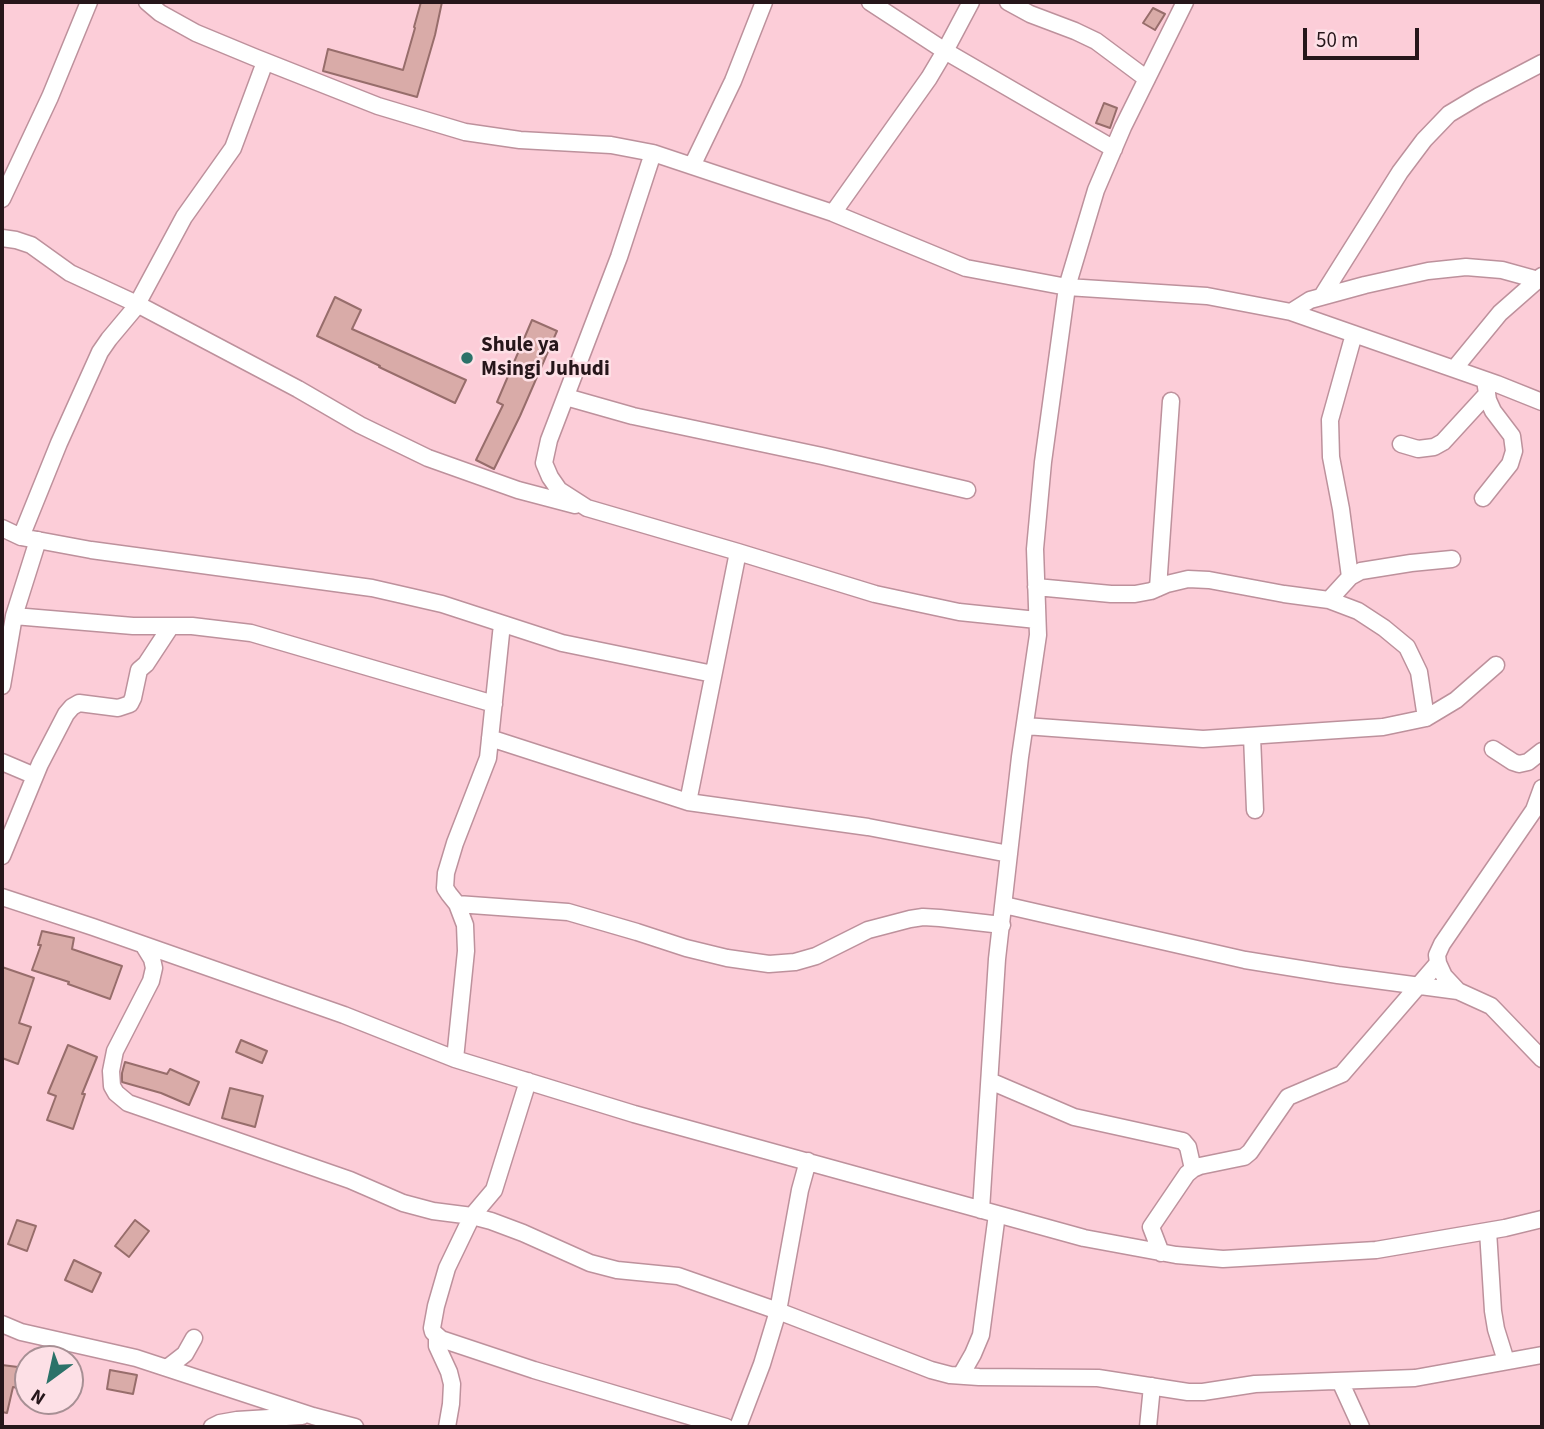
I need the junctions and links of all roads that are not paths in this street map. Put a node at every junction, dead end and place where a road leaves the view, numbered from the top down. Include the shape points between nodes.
1 (89, 2) edge
2 (147, 2) edge
3 (764, 2) edge
4 (870, 2) edge
5 (971, 2) edge
6 (1008, 2) edge
7 (1185, 2) edge
8 (945, 51) junction
9 (265, 62) junction
10 (1542, 63) edge
11 (1147, 79) junction
12 (1114, 149) junction
13 (653, 153) junction
14 (692, 166) junction
15 (2, 199) edge
16 (833, 213) junction
17 (2, 238) edge
18 (1541, 279) edge
19 (1067, 287) junction
20 (1322, 296) junction
21 (137, 304) junction
22 (1291, 312) junction
23 (1354, 334) junction
24 (1454, 369) junction
25 (1486, 387) junction
26 (566, 397) junction
27 (1171, 401) dead end
28 (1542, 402) edge
29 (1401, 444) dead end
30 (967, 490) dead end
31 (1483, 498) dead end
32 (587, 508) junction
33 (2, 528) edge
34 (21, 537) junction
35 (38, 540) junction
36 (738, 552) junction
37 (1452, 559) dead end
38 (1350, 577) junction
39 (1036, 587) junction
40 (1158, 588) junction
41 (1329, 600) junction
42 (14, 616) junction
43 (1037, 620) junction
44 (502, 624) junction
45 (172, 626) junction
46 (1496, 665) dead end
47 (713, 674) junction
48 (2, 686) edge
49 (494, 704) junction
50 (1426, 718) junction
51 (1025, 726) junction
52 (1252, 736) junction
53 (490, 738) junction
54 (1493, 749) dead end
55 (1542, 751) edge
56 (2, 762) edge
57 (35, 776) junction
58 (1542, 788) edge
59 (688, 802) junction
60 (1255, 810) dead end
61 (1009, 854) junction
62 (2, 856) edge
63 (2, 899) edge
64 (457, 904) junction
65 (1004, 905) junction
66 (1002, 925) junction
67 (144, 946) junction
68 (1438, 963) junction
69 (1418, 985) junction
70 (1458, 991) junction
71 (456, 1059) junction
72 (1542, 1059) edge
73 (528, 1081) junction
74 (990, 1081) junction
75 (808, 1161) junction
76 (1193, 1169) junction
77 (981, 1210) junction
78 (997, 1214) junction
79 (472, 1216) junction
80 (1542, 1219) edge
81 (1488, 1231) junction
82 (1161, 1253) junction
83 (778, 1311) junction
84 (2, 1324) edge
85 (437, 1337) junction
86 (194, 1338) dead end
87 (1542, 1355) edge
88 (1506, 1361) junction
89 (167, 1368) junction
90 (961, 1376) junction
91 (1340, 1381) junction
92 (1152, 1387) junction
93 (313, 1416) junction
94 (212, 1427) edge
95 (355, 1427) edge
96 (447, 1427) edge
97 (726, 1427) edge
98 (738, 1427) edge
99 (1148, 1427) edge
100 (1361, 1427) edge

1 - 15 street
2 - 9 street via 197,33
3 - 14 street
4 - 8 street
5 - 8 street
6 - 11 street via 1096,41
7 - 11 street
8 - 12 street
8 - 16 street
9 - 13 street via 378,106 465,132
9 - 21 street via 233,148 184,217
10 - 20 street via 1449,114 1424,140
11 - 12 street
12 - 19 street via 1096,190
13 - 14 street
13 - 26 street
14 - 16 street
16 - 19 street via 965,268
17 - 21 street via 30,245 70,273
18 - 20 street via 1466,267 1428,271
18 - 24 street via 1493,320
19 - 22 street via 1207,296
19 - 39 street via 1043,462
20 - 22 street
21 - 32 street via 428,458 518,490
21 - 34 street via 100,352
22 - 23 street
23 - 24 street
23 - 38 street via 1330,432
24 - 25 street
25 - 28 street
25 - 29 street via 1443,442 1418,449
25 - 31 street via 1493,411 1512,436 1514,451 1510,464
26 - 30 street
26 - 32 street via 544,463 559,490
27 - 40 street
32 - 36 street
33 - 34 street
34 - 35 street
35 - 42 street
35 - 44 street via 372,588
36 - 43 street via 875,594 959,612
36 - 47 street
37 - 38 street via 1383,567
38 - 41 street
39 - 40 street via 1111,594
39 - 43 street
40 - 41 street via 1188,579 1209,580
41 - 50 street via 1358,611 1407,647 1419,672
42 - 45 street
42 - 48 street
43 - 51 street
44 - 47 street via 562,643
44 - 49 street
45 - 49 street via 251,633
45 - 57 street via 136,675 130,704 118,708 79,703 72,707
46 - 50 street via 1456,700
47 - 59 street
49 - 53 street
50 - 52 street via 1383,727
51 - 52 street via 1203,739
51 - 61 street
52 - 60 street
53 - 59 street
53 - 64 street via 488,758 446,873 445,888
54 - 55 street via 1519,764
56 - 57 street
57 - 62 street
58 - 68 street via 1534,810 1442,944
59 - 61 street via 867,827
61 - 65 street
63 - 67 street
64 - 66 street via 568,912 727,958 769,964 816,956 868,930 911,919
64 - 71 street via 465,925 466,951
65 - 66 street
65 - 69 street via 1245,960
66 - 74 street
67 - 71 street
67 - 79 street via 154,968 151,981 115,1051 111,1071 111,1086 122,1099 403,1203
68 - 69 street
68 - 70 street
69 - 70 street
69 - 76 street via 1342,1073 1288,1097 1244,1157
70 - 72 street via 1491,1006
71 - 73 street
73 - 75 street
73 - 79 street via 499,1180
74 - 76 street via 1074,1117 1183,1141
74 - 77 street
75 - 77 street
75 - 83 street
76 - 82 street via 1151,1227
77 - 78 street
78 - 82 street
78 - 90 street via 981,1335
79 - 83 street via 590,1263 678,1276
79 - 85 street via 447,1268 432,1328
80 - 81 street
81 - 82 street via 1376,1250 1223,1259
81 - 88 street via 1493,1311
83 - 90 street via 931,1370
83 - 98 street
84 - 89 street
85 - 96 street via 452,1384
85 - 97 street
86 - 89 street via 185,1354
87 - 88 street
88 - 91 street via 1415,1378
89 - 93 street
90 - 92 street via 1098,1378
91 - 92 street via 1255,1384 1203,1392
91 - 100 street
92 - 99 street
93 - 94 street via 237,1420
93 - 95 street

